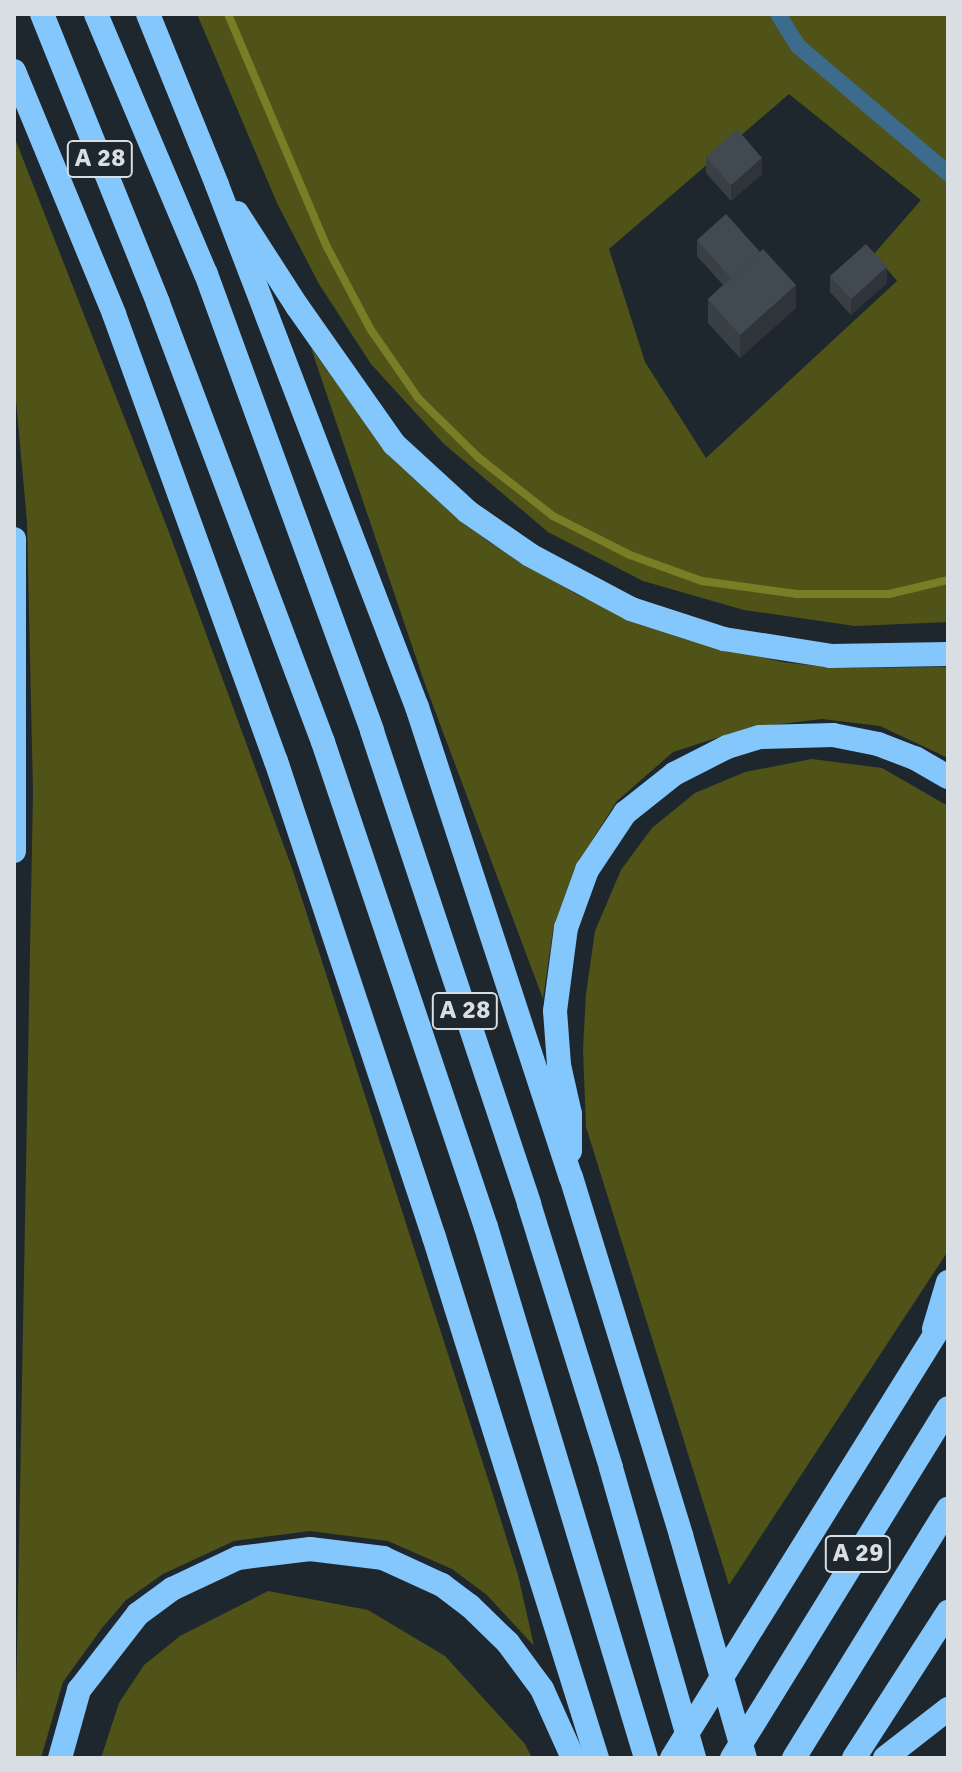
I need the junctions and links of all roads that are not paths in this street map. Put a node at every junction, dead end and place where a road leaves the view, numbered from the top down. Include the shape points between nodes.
1 (42, 14) edge
2 (96, 14) edge
3 (148, 14) edge
4 (778, 14) edge
5 (14, 71) edge
6 (948, 173) edge
7 (217, 185) junction
8 (14, 539) edge
9 (948, 654) edge
10 (948, 777) edge
11 (14, 851) edge
12 (571, 1177) junction
13 (948, 1282) edge
14 (948, 1314) edge
15 (929, 1345) junction
16 (948, 1408) edge
17 (948, 1509) edge
18 (948, 1612) edge
19 (948, 1709) edge
20 (796, 1756) edge
21 (60, 1758) edge
22 (573, 1758) edge
23 (597, 1758) edge
24 (646, 1758) edge
25 (672, 1758) edge
26 (694, 1758) edge
27 (732, 1758) edge
28 (745, 1758) edge
29 (854, 1758) edge
30 (885, 1758) edge

1 - 24 highway, A 28 via 158,303 323,742 486,1227
2 - 26 highway, A 28 via 206,274 372,731 529,1204
3 - 7 highway
4 - 6 street via 798,46
5 - 23 highway via 114,314 276,761 443,1266
7 - 9 highway via 394,444 468,512 530,555 631,609 724,639 831,656
7 - 12 highway via 417,707
8 - 11 highway
10 - 12 highway via 891,749 833,735 760,737 674,774 625,813 587,870 566,928 555,1011 570,1114
12 - 28 highway
13 - 15 highway
14 - 15 highway
15 - 25 highway, bridge
16 - 27 highway, A 29, bridge
17 - 20 highway, A 29
18 - 29 highway
19 - 30 highway
21 - 22 highway via 79,1690 138,1614 172,1589 238,1558 310,1549 383,1558 442,1585 470,1606 508,1643 542,1689

